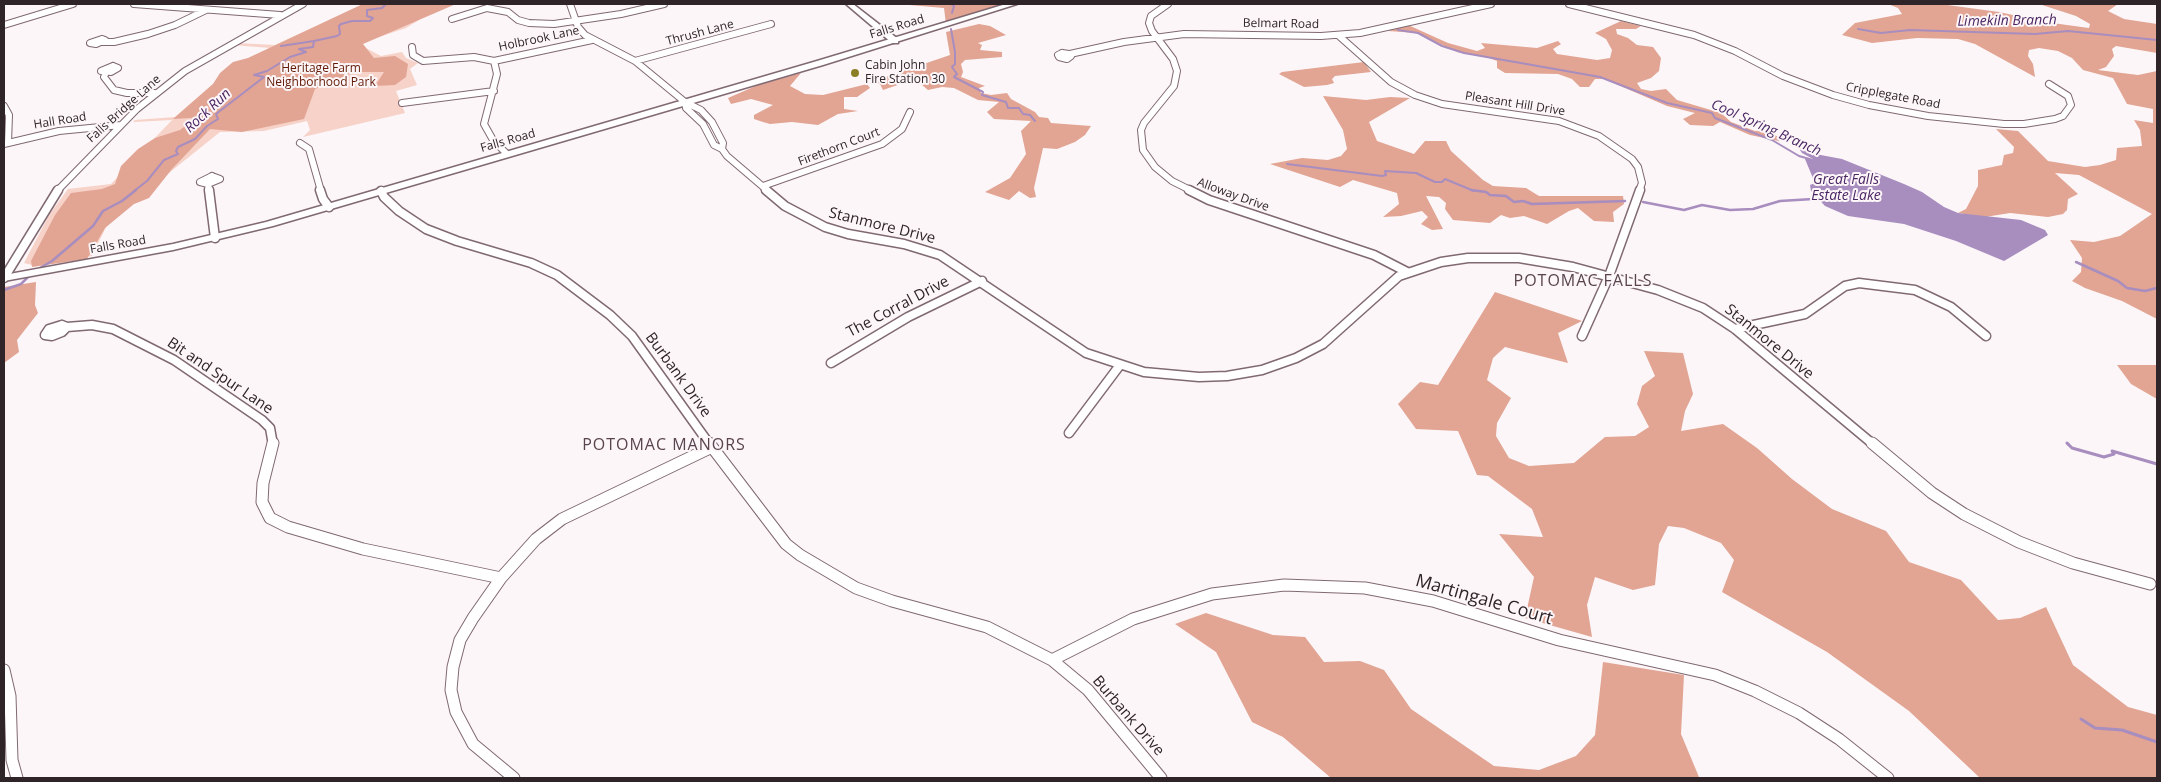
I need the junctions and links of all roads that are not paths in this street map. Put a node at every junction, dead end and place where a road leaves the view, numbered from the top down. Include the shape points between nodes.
1 (73, 4) edge
2 (134, 4) edge
3 (303, 4) edge
4 (570, 4) edge
5 (664, 4) edge
6 (849, 4) edge
7 (1013, 4) edge
8 (1168, 4) edge
9 (1487, 4) edge
10 (1569, 4) edge
11 (206, 10) junction
12 (280, 16) junction
13 (452, 19) dead end
14 (576, 21) junction
15 (4, 24) edge
16 (771, 24) dead end
17 (1338, 35) junction
18 (1157, 37) junction
19 (592, 40) junction
20 (895, 41) junction
21 (102, 42) dead end
22 (412, 47) dead end
23 (1070, 54) dead end
24 (494, 60) junction
25 (635, 61) junction
26 (106, 72) dead end
27 (2049, 84) dead end
28 (494, 91) junction
29 (155, 93) junction
30 (685, 102) junction
31 (402, 103) dead end
32 (4, 106) edge
33 (910, 112) dead end
34 (121, 125) junction
35 (300, 143) dead end
36 (6, 144) edge
37 (507, 154) junction
38 (208, 184) dead end
39 (763, 186) junction
40 (381, 191) junction
41 (329, 207) junction
42 (215, 238) junction
43 (1407, 272) junction
44 (1609, 276) junction
45 (4, 278) edge
46 (982, 281) junction
47 (67, 327) dead end
48 (1735, 329) junction
49 (1582, 336) dead end
50 (1986, 336) dead end
51 (831, 363) dead end
52 (1120, 365) junction
53 (1070, 434) dead end
54 (712, 447) junction
55 (501, 578) junction
56 (2150, 584) dead end
57 (1052, 660) junction
58 (4, 670) edge
59 (1883, 776) edge
60 (17, 778) edge
61 (514, 778) edge
62 (1161, 778) edge

1 - 15 street
2 - 11 street
3 - 12 street, Falls Bridge Lane
4 - 14 street
5 - 14 street
6 - 20 street
7 - 20 main road, Falls Road
8 - 18 street, Alloway Drive via 1151,16 1150,27
9 - 17 street, Belmart Road via 1380,30
10 - 27 street, Cripplegate Road via 1694,35 1833,95 1926,115 2004,124 2055,119 2063,116 2071,105 2068,96
11 - 12 street
11 - 21 street via 148,34
12 - 29 street, Falls Bridge Lane via 210,54
13 - 14 street via 487,8 508,12 529,23
14 - 19 street via 581,32
16 - 25 street, Thrush Lane
17 - 18 street, Belmart Road via 1202,33
17 - 44 street, Pleasant Hill Drive via 1391,82 1415,95 1442,104 1560,121 1599,136 1623,151 1638,167 1642,184
18 - 23 street, Belmart Road
18 - 43 street, Alloway Drive via 1173,59 1177,71 1174,86 1142,130 1143,150 1155,166 1172,181 1209,200 1374,255
19 - 24 street, Holbrook Lane
19 - 25 street, Stanmore Drive
20 - 30 main road, Falls Road
22 - 24 street, Holbrook Lane via 413,56 423,61 474,57
24 - 28 street via 497,74
25 - 30 street, Stanmore Drive
26 - 29 street via 104,77 114,90
28 - 31 street
28 - 37 street via 484,124 493,140
29 - 34 street, Falls Bridge Lane
30 - 37 main road, Falls Road
30 - 39 street, Stanmore Drive via 686,108 703,124 714,145
32 - 36 street via 9,115
33 - 39 street, Firethorn Court via 902,129 882,144
34 - 36 street, Hall Road via 59,131
34 - 45 street, Falls Bridge Lane via 58,189
35 - 41 street via 310,149 323,198
37 - 40 main road, Falls Road
38 - 42 street
39 - 46 street, Stanmore Drive via 793,211 825,227 926,250 955,263
40 - 41 main road, Falls Road
40 - 54 street, Burbank Drive via 399,211 426,229 531,263 557,275 578,290 632,336
41 - 42 main road, Falls Road
42 - 45 main road, Falls Road
43 - 44 street, Stanmore Drive via 1441,262 1494,257 1544,261
43 - 52 street, Stanmore Drive via 1383,288 1323,344 1262,370 1199,377 1162,375
44 - 48 street, Stanmore Drive via 1685,300
44 - 49 street, Pleasant Hill Drive
46 - 51 street, The Corral Drive via 908,317
46 - 52 street, Stanmore Drive via 1086,353
47 - 55 street, Bit and Spur Lane via 92,325 113,329 174,360 262,420 270,428 273,444 263,483 262,502 270,518 288,527 363,549
48 - 50 street via 1805,314 1845,286 1880,284 1915,290 1951,307
48 - 56 street, Stanmore Drive via 1910,475 1964,514 2019,542 2068,561
52 - 53 street
54 - 55 street via 562,519 536,539
54 - 57 street, Burbank Drive via 786,544 829,575 892,601 987,627
55 - 61 street via 460,640 451,690 456,712 473,744
57 - 59 street, Martingale Court via 1133,619 1212,594 1284,585 1365,588 1433,602 1559,640 1715,675 1800,713 1839,738
57 - 62 street, Burbank Drive via 1088,690
58 - 60 street via 10,696 12,760

